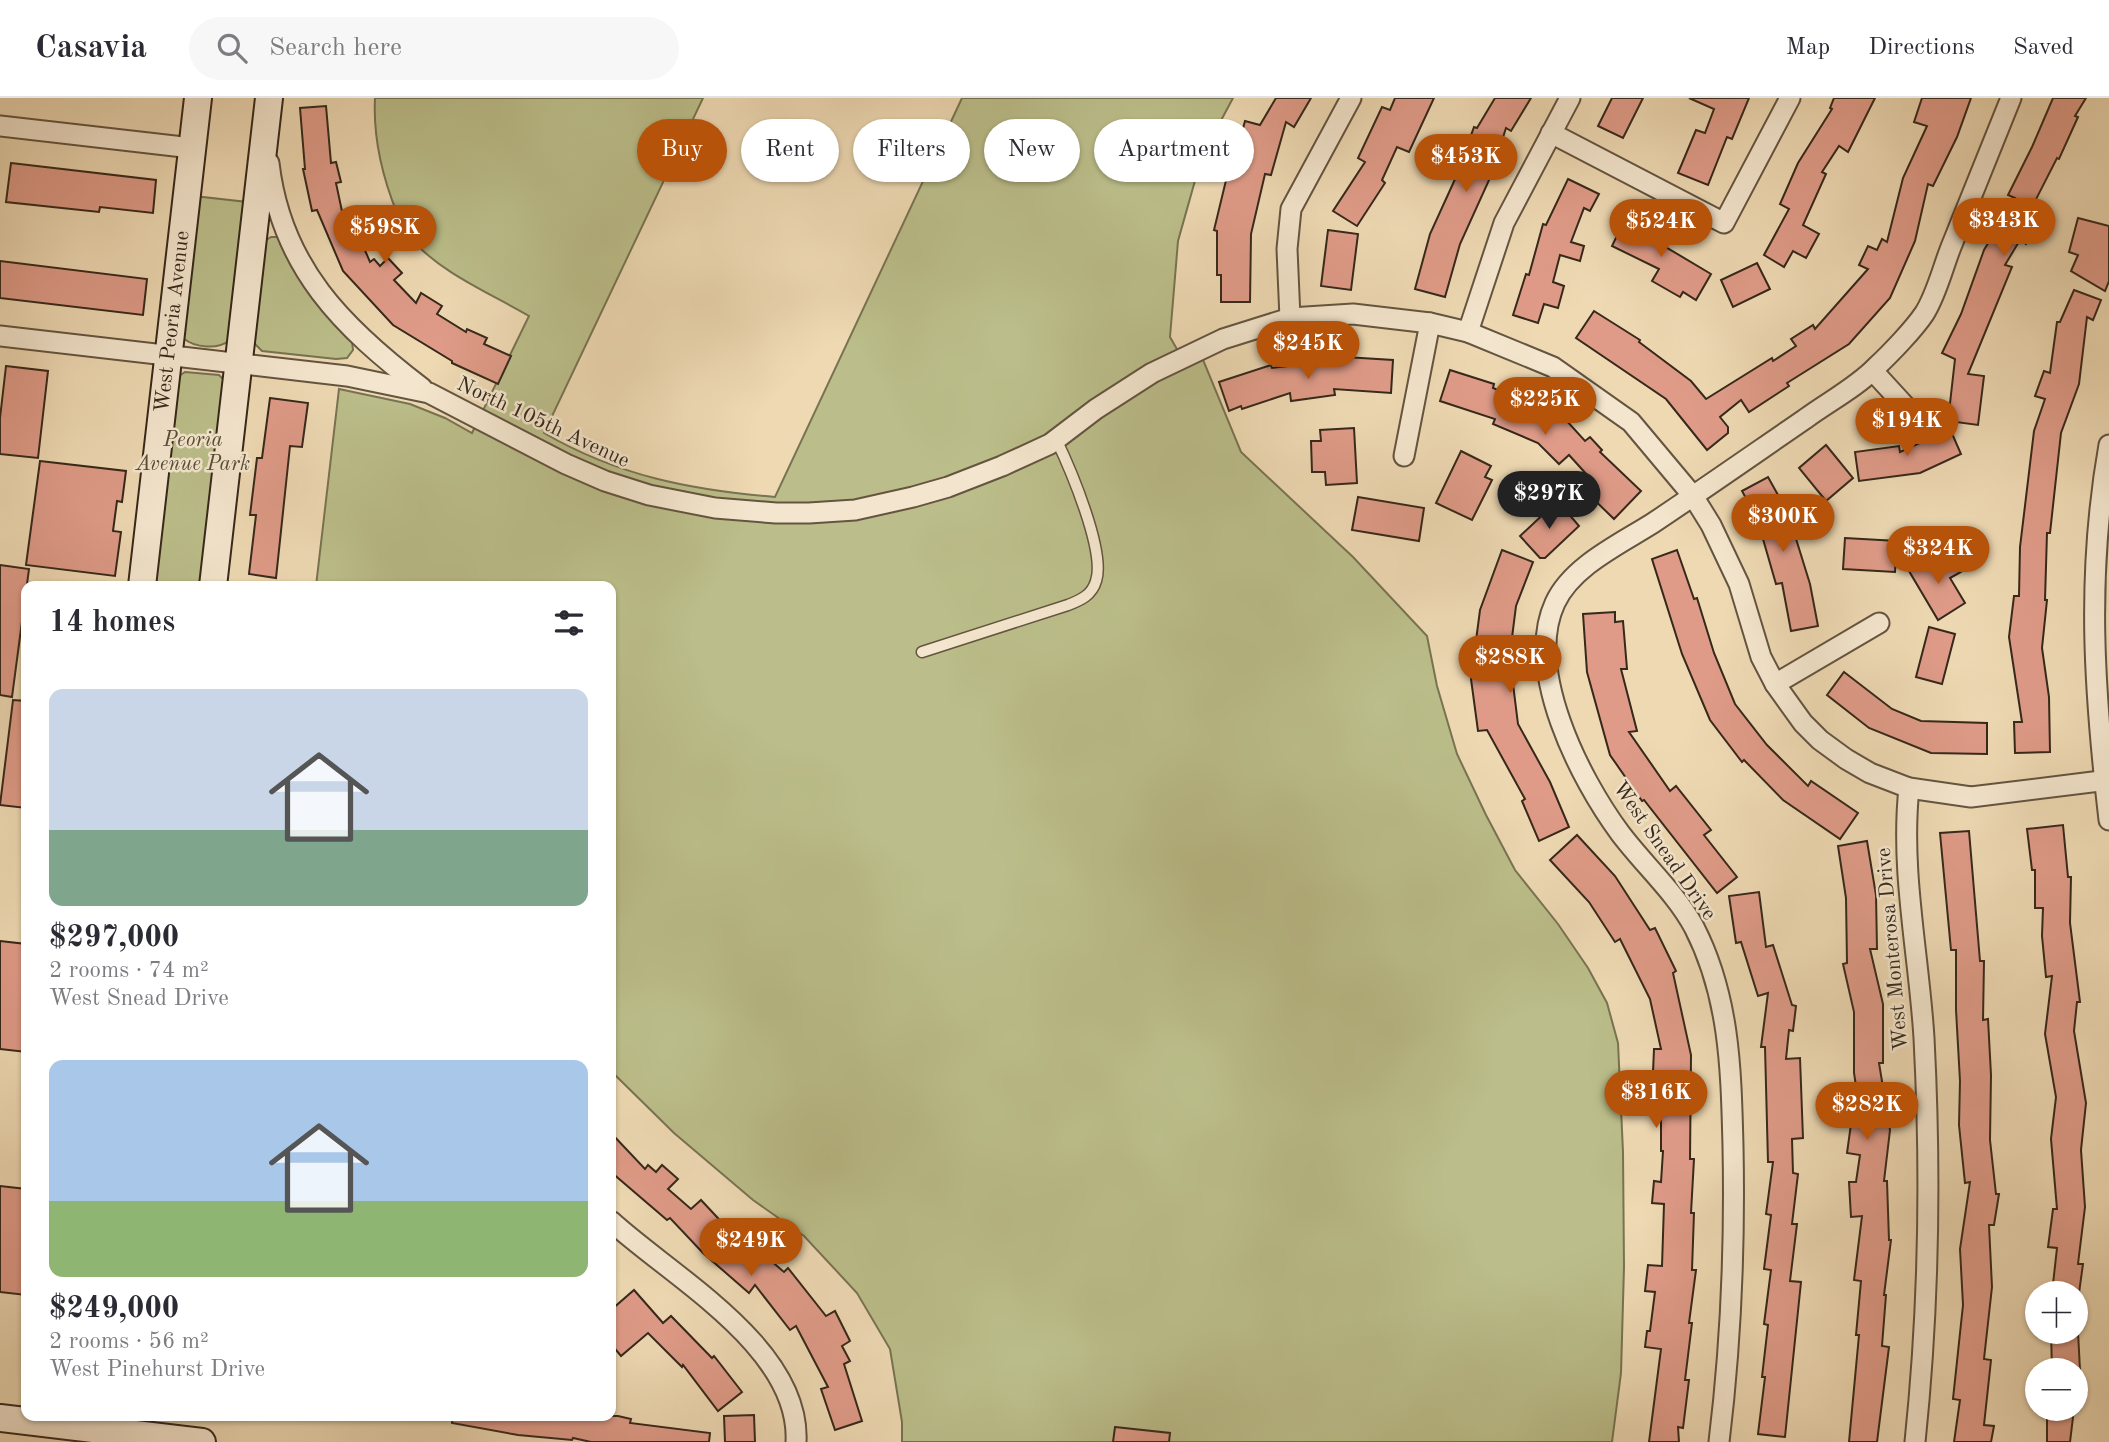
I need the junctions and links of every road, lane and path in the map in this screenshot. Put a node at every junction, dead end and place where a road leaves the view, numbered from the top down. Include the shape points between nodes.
1 (198, 98) edge
2 (269, 98) edge
3 (1350, 98) edge
4 (1570, 98) edge
5 (1790, 98) edge
6 (2011, 98) edge
7 (0, 126) edge
8 (265, 129) junction
9 (1551, 133) junction
10 (192, 148) junction
11 (1290, 318) junction
12 (1430, 323) junction
13 (1468, 332) junction
14 (0, 336) edge
15 (169, 356) junction
16 (238, 364) junction
17 (1873, 371) junction
18 (429, 393) junction
19 (1906, 407) dead end
20 (1056, 439) junction
21 (2109, 445) edge
22 (1404, 456) dead end
23 (1693, 496) junction
24 (2102, 551) edge
25 (143, 581) edge
26 (214, 581) edge
27 (1879, 623) dead end
28 (922, 652) dead end
29 (1775, 684) junction
30 (2107, 780) edge
31 (1909, 788) junction
32 (2109, 820) edge
33 (616, 1232) edge
34 (0, 1418) edge
35 (21, 1420) edge
36 (25, 1421) edge
37 (84, 1428) edge
38 (202, 1442) edge
39 (796, 1442) edge
40 (1719, 1442) edge
41 (1915, 1442) edge

1 - 10 street, West Peoria Avenue
2 - 8 street
3 - 11 street via 1291,209 1287,249
4 - 9 street
5 - 9 street via 1724,223
6 - 17 street, West Snead Drive via 1925,313
7 - 10 street
8 - 16 street
8 - 18 street, North 105th Avenue via 272,190 295,254 314,284 376,353
9 - 13 street via 1504,223
10 - 15 street, West Peoria Avenue
11 - 12 street, North 105th Avenue via 1353,314
11 - 20 street, North 105th Avenue via 1223,339 1152,373
12 - 13 street, North 105th Avenue
12 - 22 street
13 - 23 street, North 105th Avenue via 1553,367 1631,422
14 - 15 street, North 105th Avenue
15 - 16 street, North 105th Avenue
15 - 25 street, West Peoria Avenue
16 - 18 street, North 105th Avenue via 347,376
16 - 26 street
17 - 19 street
17 - 23 street, West Snead Drive
18 - 20 street, North 105th Avenue via 606,481 666,499 751,512 855,510 914,497 1002,466
20 - 28 lane via 1095,545 1098,574 1091,591 1068,606
21 - 24 street
23 - 29 street, North 105th Avenue via 1739,584 1761,657
23 - 40 street, West Snead Drive via 1570,581 1556,600 1545,640 1549,684 1576,757 1620,833 1693,926 1708,960 1729,1038 1734,1186 1731,1311
24 - 30 street via 2094,650
27 - 29 street
29 - 31 street, North 105th Avenue via 1820,740 1870,773
30 - 31 street, North 105th Avenue via 1971,797
30 - 32 street
31 - 41 street, West Monterosa Drive via 1907,848 1921,995 1927,1156 1927,1256
33 - 39 street via 688,1283 746,1333 787,1392
34 - 35 street
36 - 37 street
37 - 38 street

